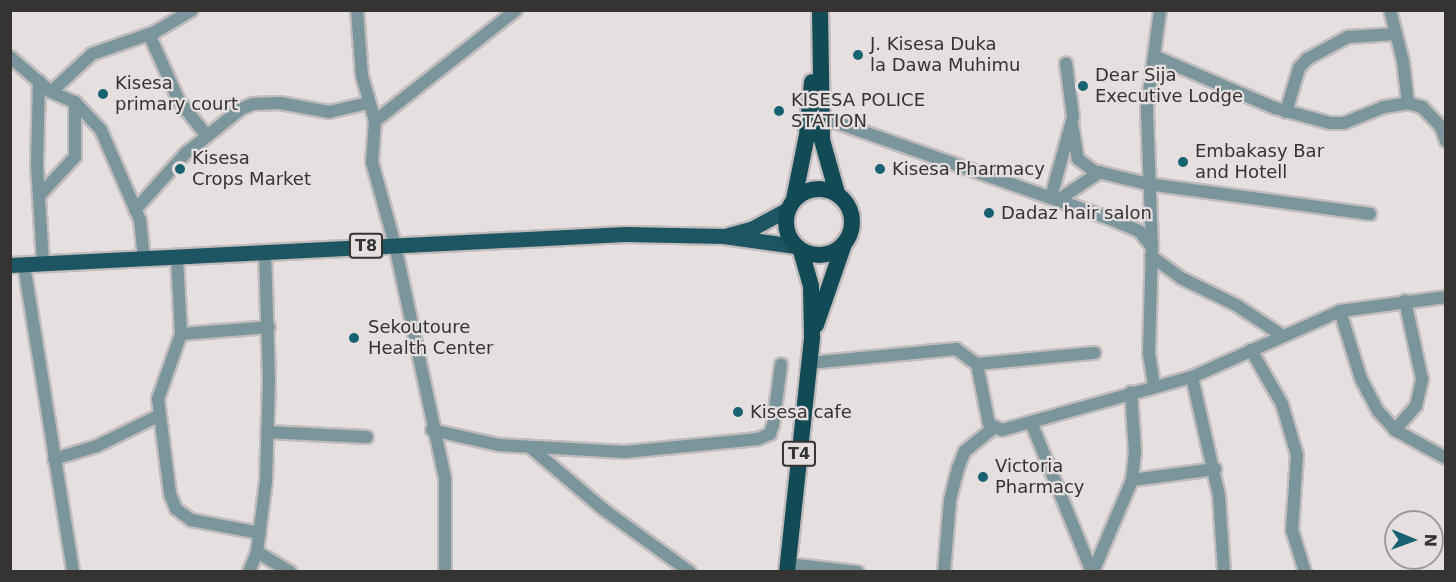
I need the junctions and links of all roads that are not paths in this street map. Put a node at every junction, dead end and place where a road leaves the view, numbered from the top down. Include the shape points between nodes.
1 (192, 10) edge
2 (357, 10) edge
3 (516, 10) edge
4 (1160, 10) edge
5 (1390, 10) edge
6 (820, 18) edge
7 (149, 34) junction
8 (1395, 34) junction
9 (10, 57) edge
10 (1154, 57) junction
11 (1066, 63) dead end
12 (39, 81) junction
13 (51, 92) junction
14 (75, 102) junction
15 (368, 103) junction
16 (1408, 103) junction
17 (1286, 112) junction
18 (821, 117) junction
19 (375, 121) junction
20 (1072, 123) junction
21 (207, 136) junction
22 (1446, 141) edge
23 (1100, 172) junction
24 (1148, 184) junction
25 (837, 193) junction
26 (39, 196) junction
27 (1054, 198) junction
28 (791, 204) junction
29 (135, 210) junction
30 (1370, 214) dead end
31 (723, 236) junction
32 (844, 244) junction
33 (395, 245) junction
34 (798, 248) junction
35 (265, 252) junction
36 (1151, 252) junction
37 (177, 256) junction
38 (144, 258) junction
39 (43, 264) junction
40 (17, 265) edge
41 (1446, 297) edge
42 (1405, 301) junction
43 (1340, 311) junction
44 (269, 327) junction
45 (181, 334) junction
46 (1283, 336) junction
47 (812, 337) junction
48 (1251, 350) junction
49 (1094, 353) dead end
50 (809, 363) junction
51 (977, 364) junction
52 (781, 365) dead end
53 (1192, 377) junction
54 (1154, 385) junction
55 (1131, 392) junction
56 (158, 416) junction
57 (1031, 422) junction
58 (993, 428) junction
59 (432, 430) junction
60 (1395, 430) junction
61 (267, 432) junction
62 (367, 437) dead end
63 (530, 447) junction
64 (1446, 458) edge
65 (54, 459) junction
66 (1215, 469) junction
67 (1132, 480) junction
68 (260, 533) junction
69 (257, 552) junction
70 (787, 568) edge
71 (73, 572) edge
72 (249, 572) edge
73 (290, 572) edge
74 (445, 572) edge
75 (690, 572) edge
76 (858, 572) edge
77 (944, 572) edge
78 (1093, 572) edge
79 (1224, 572) edge
80 (1305, 572) edge

1 - 7 street
2 - 15 street
3 - 19 street
4 - 10 street
5 - 8 street
6 - 18 highway, T4
6 - 28 highway, T4 via 807,135
7 - 13 street via 92,54
7 - 21 street via 179,101
8 - 16 street
8 - 17 street via 1348,37 1307,59 1299,68
9 - 12 street
10 - 17 street
10 - 24 street via 1147,108
11 - 20 street
12 - 13 street
12 - 26 street
13 - 14 street
14 - 26 street via 75,157
14 - 29 street via 101,130
15 - 19 street
15 - 21 street via 329,112 280,103 253,104
16 - 17 street via 1384,107 1344,123
16 - 22 street via 1431,113
18 - 25 highway, T4 via 826,164
18 - 27 street
19 - 33 street via 372,162
20 - 23 street via 1080,164
20 - 27 street
21 - 29 street via 186,153
23 - 24 street
23 - 27 street
24 - 30 street
24 - 36 street
25 - 28 highway via 814,188
25 - 32 highway, T4 via 845,201 853,223
26 - 39 street
27 - 36 street via 1139,231
28 - 31 main road, T8 via 751,230
28 - 34 highway, T4 via 786,228
29 - 38 street
31 - 33 main road, T8 via 625,234
31 - 34 main road, T8
32 - 34 highway via 824,255
32 - 47 highway, T4
33 - 35 main road, T8
33 - 59 street
34 - 47 highway, T4 via 811,286
35 - 37 main road, T8
35 - 44 street
36 - 46 street via 1181,278 1236,305
36 - 54 street via 1149,352
37 - 38 main road, T8
37 - 45 street
38 - 39 main road, T8
39 - 40 main road, T8
40 - 65 street
41 - 42 street
42 - 43 street
42 - 60 street via 1422,379 1416,406
43 - 46 street
43 - 60 street via 1361,379 1378,411
44 - 45 street
44 - 61 street
45 - 56 street via 177,353 161,385
46 - 48 street
47 - 50 highway, T4
48 - 53 street
48 - 80 street via 1282,404 1297,456 1292,530
49 - 51 street
50 - 51 street via 942,348 956,349
50 - 70 highway, T4
51 - 58 street via 987,418
52 - 63 street via 773,425 770,434 758,439 625,452
53 - 54 street
53 - 66 street
54 - 55 street
55 - 57 street
55 - 67 street via 1135,452
56 - 65 street via 107,442
56 - 68 street via 165,469 176,509 191,520 210,526
57 - 58 street via 1013,428
57 - 78 street
58 - 77 street via 965,451 958,468 950,500
59 - 63 street via 499,445
59 - 74 street via 447,497
60 - 64 street
61 - 62 street
61 - 68 street
63 - 75 street via 603,509
65 - 71 street
66 - 67 street
66 - 79 street via 1224,525
67 - 78 street
68 - 69 street
69 - 72 street
69 - 73 street
70 - 76 street

